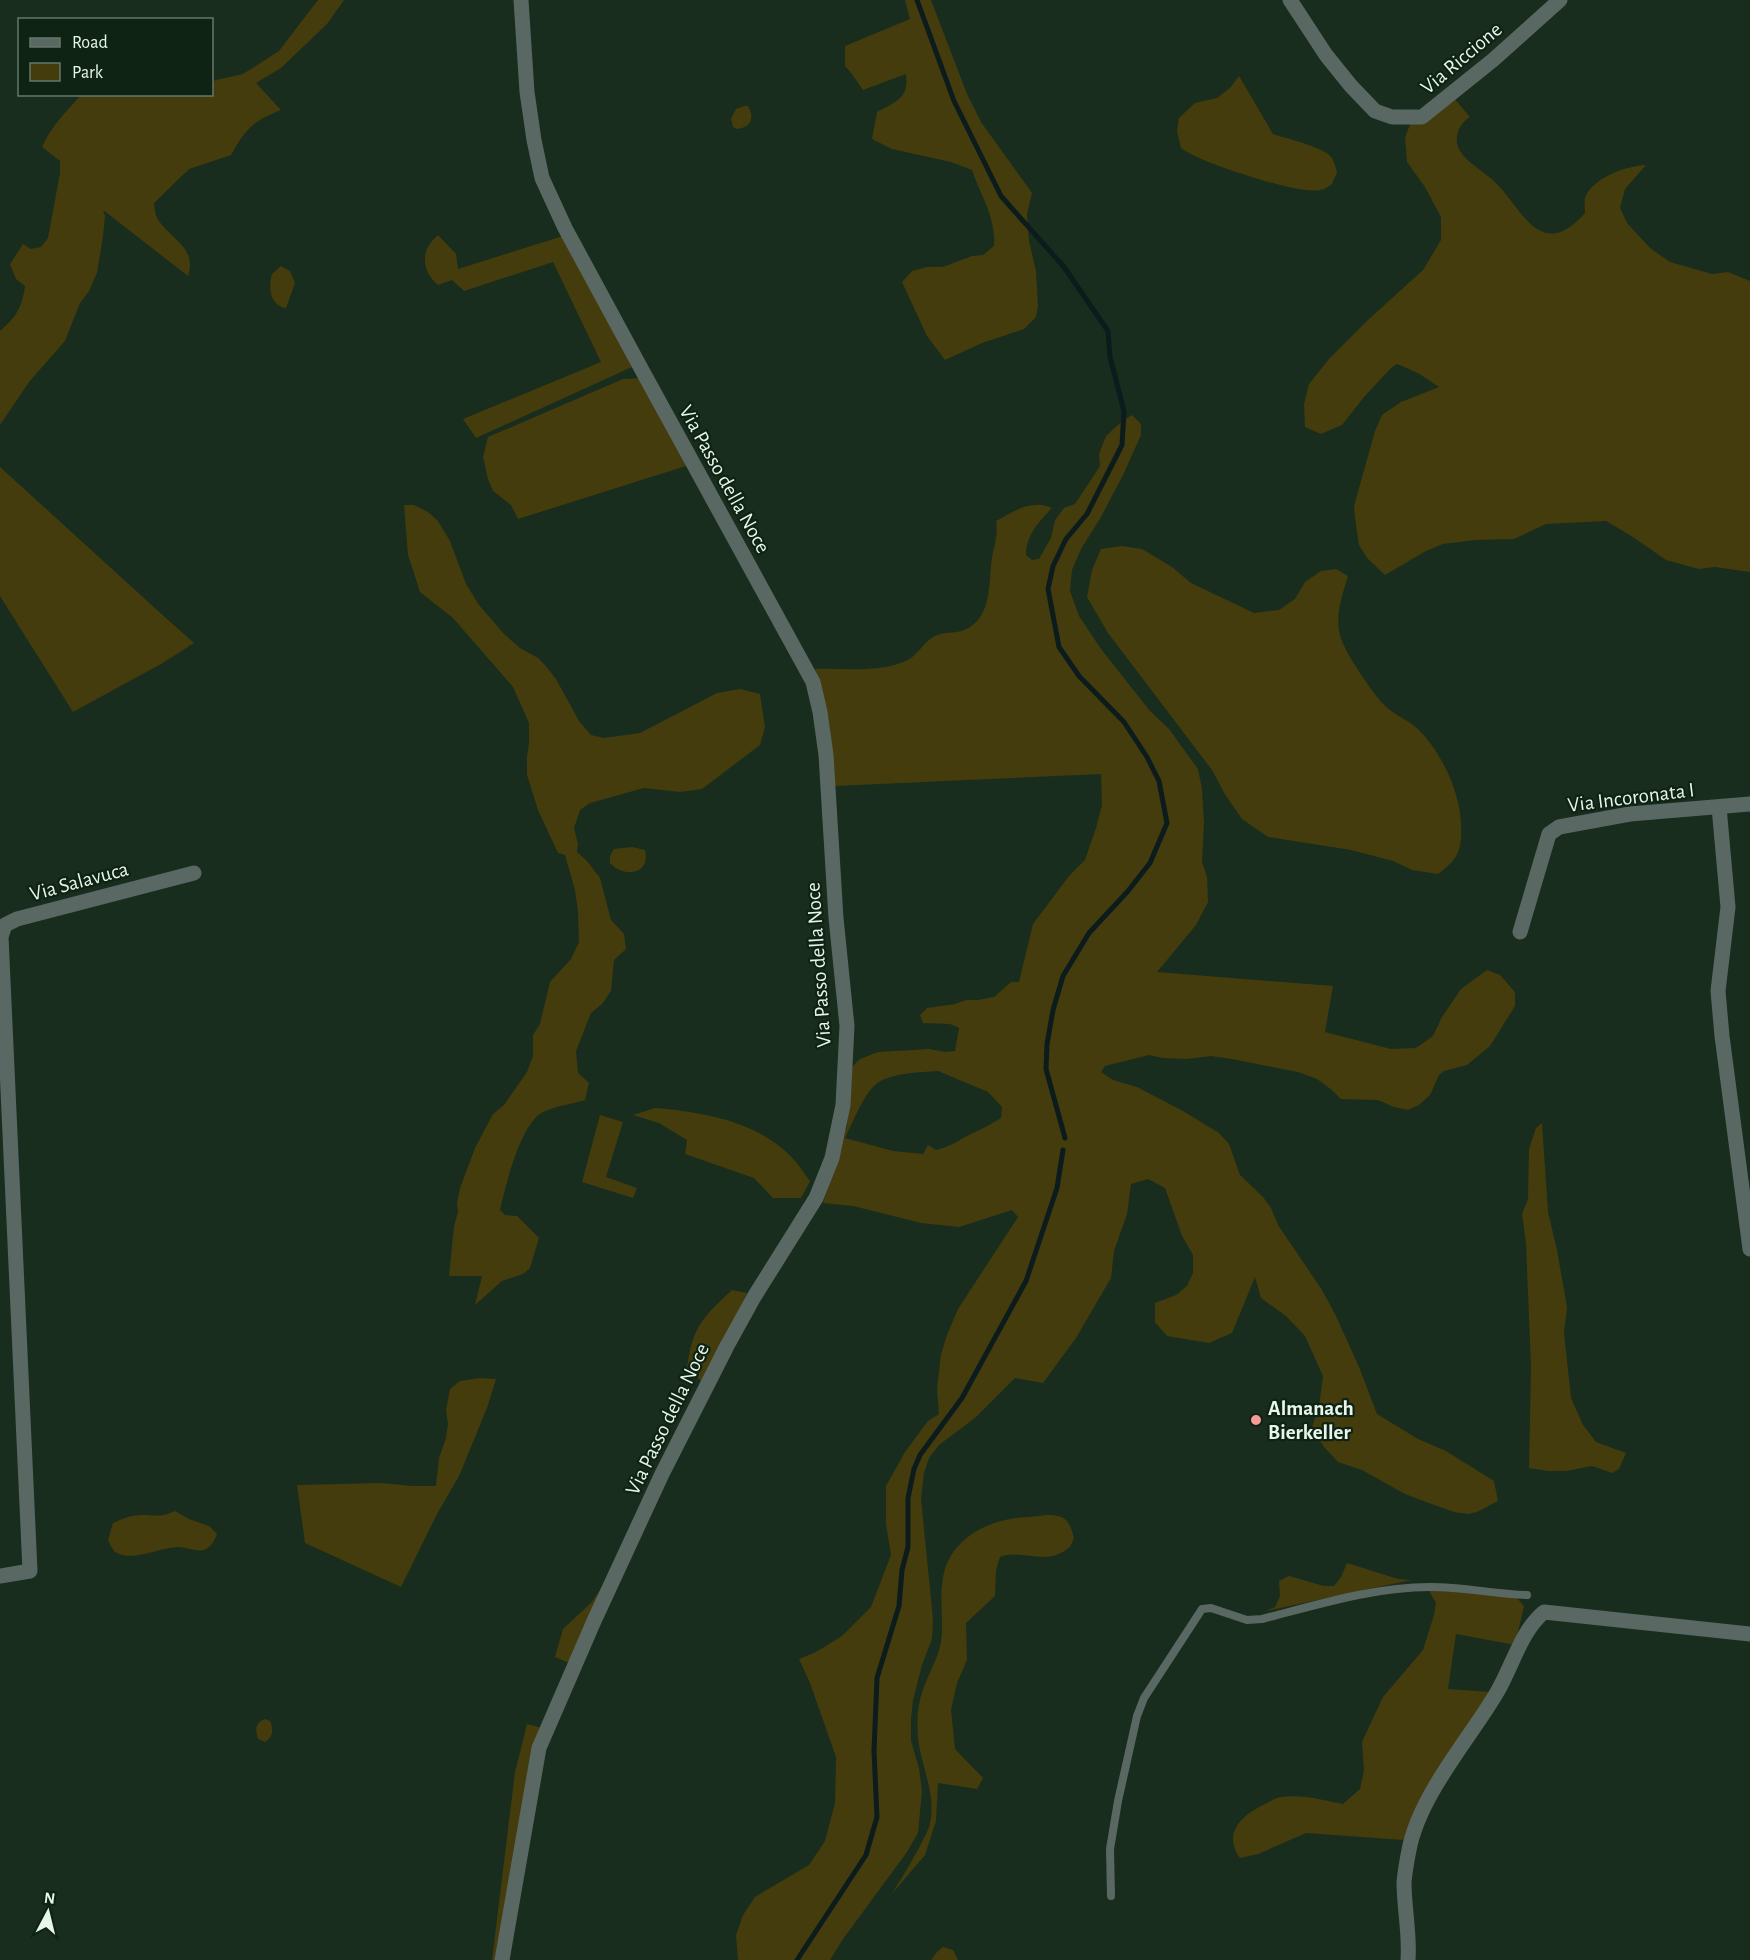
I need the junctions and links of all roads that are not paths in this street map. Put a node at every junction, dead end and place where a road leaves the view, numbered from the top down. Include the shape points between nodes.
1 (521, 0) edge
2 (1290, 0) edge
3 (1560, 0) edge
4 (1750, 804) edge
5 (1719, 807) junction
6 (194, 873) dead end
7 (1520, 932) dead end
8 (1750, 1249) edge
9 (0, 1576) edge
10 (1527, 1594) dead end
11 (1750, 1634) edge
12 (1111, 1896) dead end
13 (1411, 1956) edge
14 (502, 1960) edge

1 - 14 street, Via Passo della Noce via 527,92 542,178 565,228 813,682 826,755 847,1026 843,1105 832,1158 816,1197 732,1336 662,1474 539,1748
2 - 3 street, Via Riccione via 1351,86 1375,111 1392,117 1422,117
4 - 5 street, Via Incoronata I
5 - 7 street, Via Incoronata I via 1630,814 1559,827 1549,834
5 - 8 street via 1728,907 1718,991
6 - 9 street, Via Salavuca via 17,919 5,926 1,937 30,1571
10 - 12 lane via 1403,1588 1247,1620 1211,1608 1202,1609 1144,1698 1137,1716 1110,1849
11 - 13 street via 1544,1612 1532,1622 1496,1694 1432,1792 1409,1848 1404,1882

